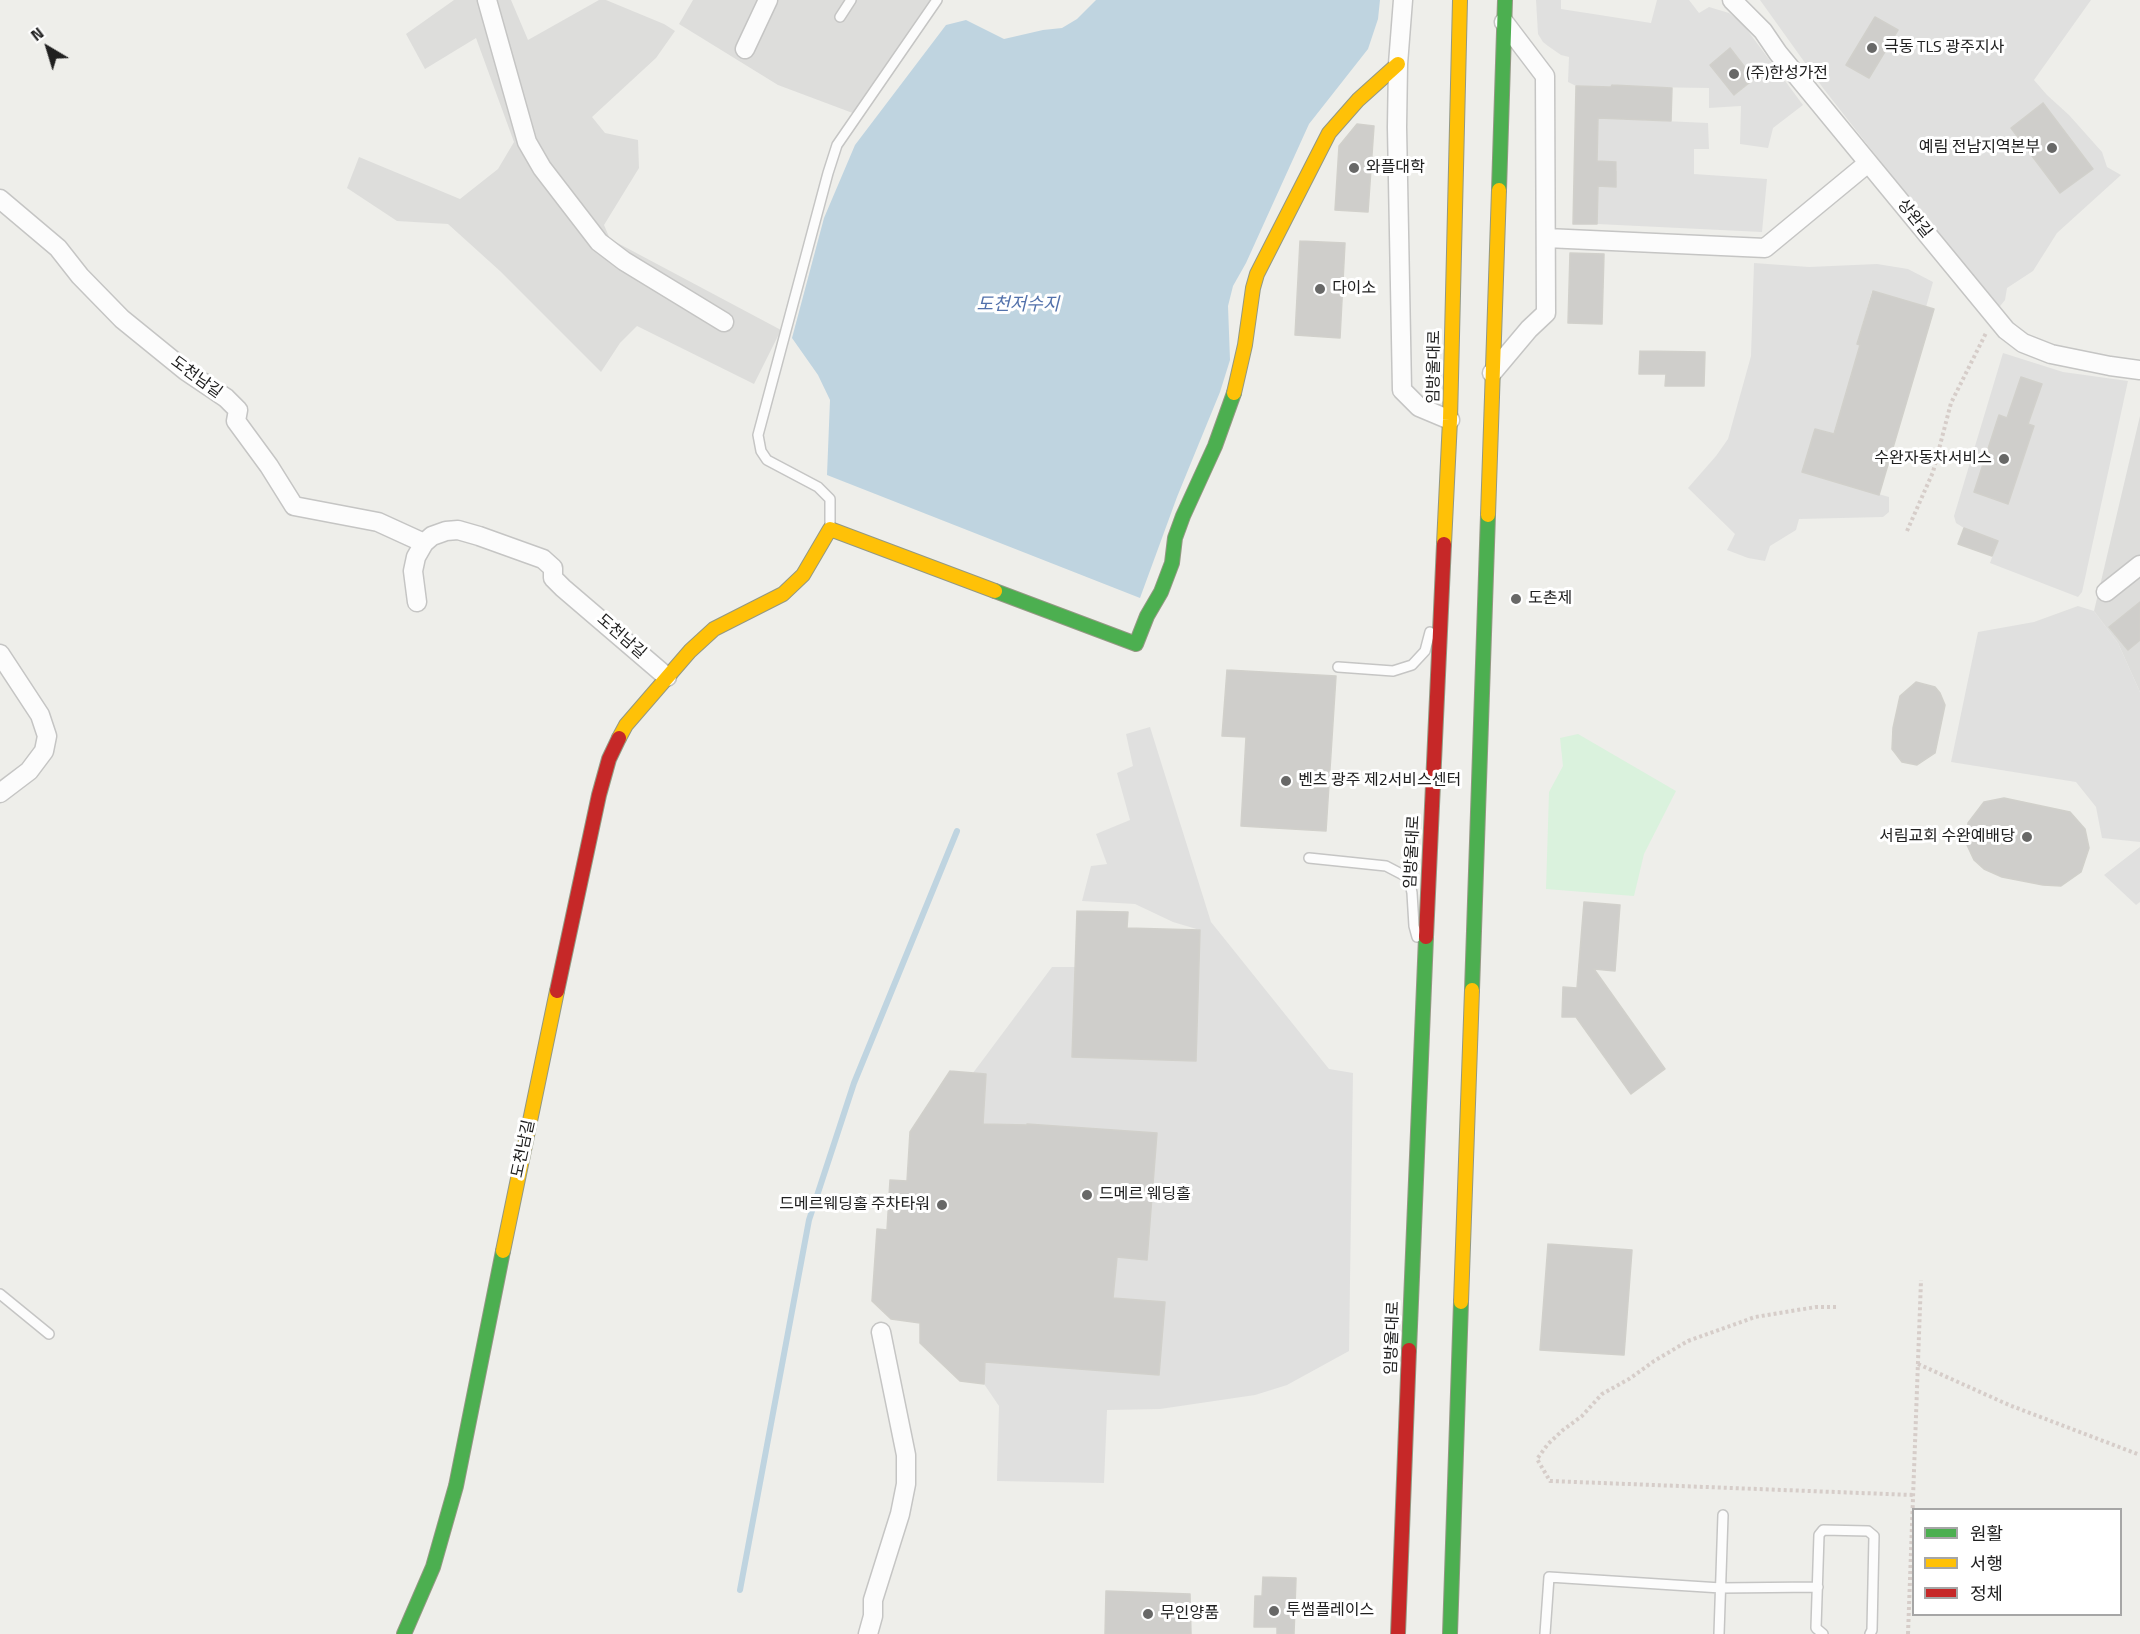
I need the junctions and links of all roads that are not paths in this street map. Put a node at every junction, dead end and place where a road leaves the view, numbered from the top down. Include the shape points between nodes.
1 (487, 0) edge
2 (768, 0) edge
3 (851, 0) edge
4 (937, 0) edge
5 (1403, 0) edge
6 (1460, 0) edge
7 (1505, 0) edge
8 (1732, 0) edge
9 (840, 17) dead end
10 (1504, 22) junction
11 (745, 49) dead end
12 (1398, 64) junction
13 (1868, 162) junction
14 (0, 199) edge
15 (1546, 238) junction
16 (724, 322) dead end
17 (2140, 370) edge
18 (1492, 373) junction
19 (1450, 420) junction
20 (830, 529) junction
21 (424, 543) junction
22 (2140, 565) edge
23 (1443, 580) junction
24 (2106, 592) dead end
25 (417, 602) dead end
26 (0, 654) edge
27 (1338, 667) dead end
28 (667, 677) junction
29 (0, 793) edge
30 (1309, 858) dead end
31 (1424, 964) junction
32 (0, 1294) edge
33 (881, 1332) dead end
34 (49, 1334) dead end
35 (1723, 1515) dead end
36 (1818, 1587) junction
37 (1721, 1588) junction
38 (404, 1634) edge
39 (868, 1634) edge
40 (1398, 1634) edge
41 (1450, 1634) edge
42 (1545, 1634) edge
43 (1719, 1634) edge
44 (1823, 1634) edge
45 (1870, 1634) edge

1 - 16 street via 527,142 542,168 599,242
2 - 11 street
3 - 9 lane
4 - 20 lane via 837,145 758,435 767,460 818,487 830,499
5 - 12 street
6 - 19 main road, 임방울대로
7 - 10 main road
8 - 13 street, 상완길 via 1762,31
10 - 15 street via 1545,76
10 - 18 main road
12 - 19 street via 1402,390 1419,407
12 - 20 main road via 1329,133 1257,274 1232,401 1183,516 1161,592 1136,644
13 - 15 street via 1765,248
13 - 17 street, 상완길 via 2006,330 2023,343 2052,354
14 - 21 street, 도천남길 via 58,248 122,319 238,410 237,421 294,506 378,522
15 - 18 street via 1546,313
18 - 41 main road
19 - 23 main road, 임방울대로
20 - 28 main road, 도천남길 via 803,575 783,594 714,629
21 - 25 street via 413,571
21 - 28 street, 도천남길 via 432,536 458,530 543,559 553,568 553,578 563,588
22 - 24 street
23 - 27 lane via 1425,651 1412,665 1393,671
23 - 31 main road, 임방울대로
26 - 29 street via 40,715 47,736 44,751 29,771
28 - 38 main road, 도천남길 via 626,725 609,759 599,795 456,1486 433,1567
30 - 31 lane via 1386,866 1409,878 1414,926
31 - 40 main road, 임방울대로
32 - 34 lane
33 - 39 street via 906,1455 906,1484 873,1600
35 - 37 lane
36 - 37 lane
36 - 44 lane via 1816,1628
36 - 45 lane via 1819,1535 1823,1530 1868,1531 1874,1536
37 - 42 lane via 1549,1577
37 - 43 lane

